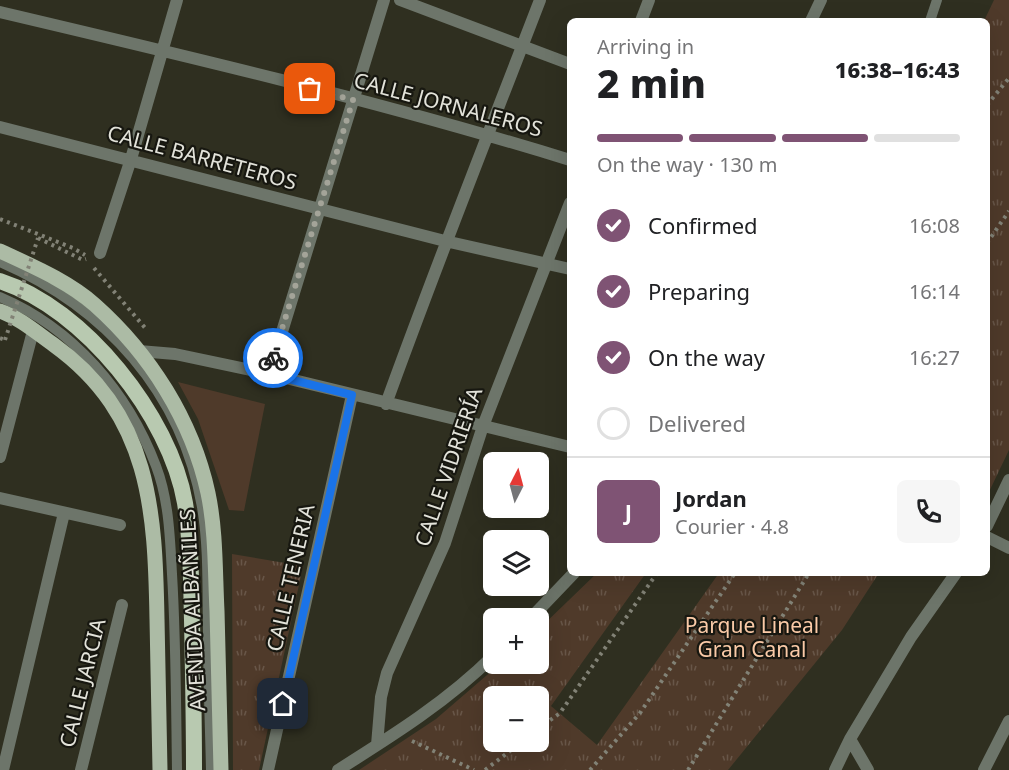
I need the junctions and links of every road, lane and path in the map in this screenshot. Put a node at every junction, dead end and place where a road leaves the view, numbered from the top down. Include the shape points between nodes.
1 (177, 0) edge
2 (384, 0) edge
3 (400, 0) edge
4 (540, 0) edge
5 (650, 0) edge
6 (821, 0) edge
7 (937, 0) edge
8 (0, 12) edge
9 (642, 18) edge
10 (812, 18) edge
11 (931, 18) edge
12 (522, 46) junction
13 (161, 50) junction
14 (567, 63) edge
15 (1009, 78) edge
16 (353, 100) junction
17 (990, 101) edge
18 (0, 127) edge
19 (489, 135) junction
20 (131, 159) junction
21 (567, 159) edge
22 (319, 208) junction
23 (567, 211) edge
24 (1009, 211) edge
25 (0, 219) edge
26 (990, 239) edge
27 (445, 241) junction
28 (0, 251) edge
29 (100, 253) dead end
30 (87, 258) junction
31 (0, 262) edge
32 (547, 264) junction
33 (567, 268) edge
34 (0, 281) edge
35 (0, 297) edge
36 (0, 311) edge
37 (33, 330) junction
38 (2, 339) edge
39 (140, 351) junction
40 (160, 352) junction
41 (269, 374) junction
42 (352, 395) junction
43 (386, 404) junction
44 (483, 426) junction
45 (567, 446) edge
46 (0, 457) edge
47 (1009, 480) edge
48 (0, 498) edge
49 (64, 513) junction
50 (990, 520) edge
51 (120, 525) dead end
52 (990, 538) edge
53 (1009, 548) edge
54 (571, 576) edge
55 (655, 576) edge
56 (733, 576) edge
57 (806, 576) edge
58 (954, 576) edge
59 (122, 606) dead end
60 (541, 608) edge
61 (483, 665) edge
62 (549, 721) edge
63 (1009, 721) edge
64 (397, 734) junction
65 (850, 739) junction
66 (377, 746) junction
67 (509, 752) edge
68 (3, 770) edge
69 (81, 770) edge
70 (160, 770) edge
71 (177, 770) edge
72 (194, 770) edge
73 (211, 770) edge
74 (221, 770) edge
75 (268, 770) edge
76 (338, 770) edge
77 (474, 770) edge
78 (485, 770) edge
79 (590, 770) edge
80 (688, 770) edge
81 (835, 770) edge
82 (868, 770) edge
83 (984, 770) edge

1 - 13 street
2 - 16 street
3 - 12 street
4 - 12 street
5 - 9 street
6 - 10 street
7 - 11 lane
8 - 13 street, CALLE JORNALEROS
12 - 14 street
12 - 19 street
13 - 16 street, CALLE JORNALEROS
13 - 20 street
15 - 17 path
16 - 19 street, CALLE JORNALEROS
16 - 22 street
18 - 20 street, CALLE BARRETEROS
19 - 21 street, CALLE JORNALEROS
19 - 27 street
20 - 22 street, CALLE BARRETEROS
20 - 29 street
22 - 27 street, CALLE BARRETEROS
22 - 41 street
23 - 32 street, CALLE VIDRIERÍA
24 - 26 path
25 - 30 path via 73,248
27 - 32 street, CALLE BARRETEROS
27 - 43 street
28 - 39 main road, AVENIDA ALBAÑILES via 47,273 93,303
30 - 38 path, bridge via 82,260 38,238
30 - 40 path via 141,322
31 - 73 lane via 63,294 114,338 150,380 175,425 194,474 207,542
32 - 33 street, CALLE BARRETEROS
32 - 44 street, CALLE VIDRIERÍA
34 - 72 highway via 71,322 122,371 162,438 184,501 191,601
35 - 71 lane via 29,310 93,362 134,419 157,467 169,526
36 - 37 main road, AVENIDA ALBAÑILES
37 - 46 street
37 - 70 main road, AVENIDA ALBAÑILES via 74,360 101,391 141,462 152,510 156,554
39 - 40 street
39 - 74 main road, AVENIDA ALBAÑILES via 186,426 208,492 216,578
40 - 41 street
41 - 42 street
42 - 43 street
42 - 75 street, CALLE TENERIA
43 - 44 street
44 - 45 street
44 - 66 street, CALLE VIDRIERÍA via 445,543 387,673
47 - 50 street
48 - 49 street
49 - 51 street
49 - 68 street
52 - 53 street
54 - 60 street
55 - 62 path via 560,713
56 - 79 path via 640,713
57 - 80 path
58 - 65 street via 911,637
59 - 69 street, CALLE JARCIA
61 - 64 street
63 - 83 street
64 - 66 street
64 - 77 path
65 - 81 street
65 - 82 street
66 - 76 street
67 - 78 path

